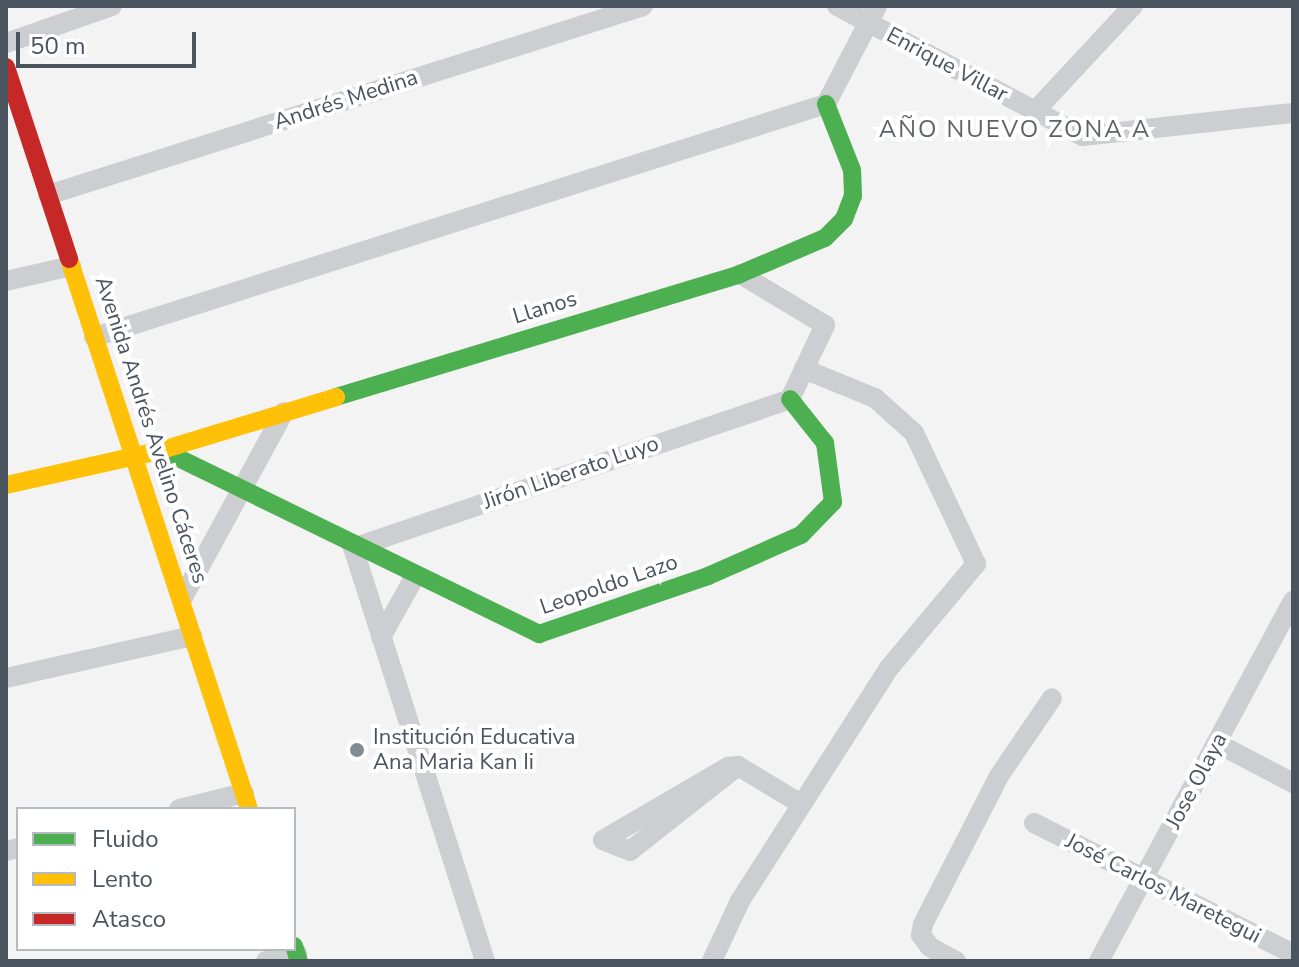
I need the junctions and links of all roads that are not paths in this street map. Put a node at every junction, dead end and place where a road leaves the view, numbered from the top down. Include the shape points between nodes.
1 (112, 6) edge
2 (643, 6) edge
3 (837, 6) edge
4 (1133, 6) edge
5 (873, 14) edge
6 (6, 43) edge
7 (7, 75) edge
8 (826, 104) junction
9 (1035, 111) junction
10 (1293, 113) edge
11 (48, 195) junction
12 (71, 266) junction
13 (740, 274) junction
14 (6, 281) edge
15 (94, 337) junction
16 (804, 369) junction
17 (790, 399) junction
18 (284, 412) junction
19 (162, 450) junction
20 (134, 458) junction
21 (6, 485) edge
22 (244, 493) junction
23 (353, 548) junction
24 (414, 578) junction
25 (182, 599) junction
26 (1293, 601) edge
27 (192, 636) junction
28 (381, 637) junction
29 (6, 678) edge
30 (1052, 698) dead end
31 (1217, 743) junction
32 (738, 766) junction
33 (1293, 783) edge
34 (247, 801) edge
35 (801, 804) junction
36 (196, 807) edge
37 (1034, 823) dead end
38 (1143, 883) junction
39 (297, 953) edge
40 (1293, 954) edge
41 (266, 961) edge
42 (485, 961) edge
43 (712, 961) edge
44 (956, 961) edge
45 (1099, 961) edge

1 - 6 street
2 - 11 street, Andrés Medina
3 - 5 street, Enrique Villar
4 - 9 street
5 - 8 street
5 - 9 street, Enrique Villar
7 - 11 street, Avenida Andrés Avelino Cáceres
8 - 13 street, Llanos via 852,170 853,196 844,219 825,238
8 - 15 street
9 - 10 street, Enrique Villar via 1083,136
11 - 12 street, Avenida Andrés Avelino Cáceres
12 - 14 street
12 - 15 street, Avenida Andrés Avelino Cáceres
13 - 16 street via 823,322
13 - 18 street, Llanos
15 - 20 street, Avenida Andrés Avelino Cáceres
16 - 17 street
16 - 35 street via 875,398 914,433 976,564 889,668
17 - 23 street, Jirón Liberato Luyo
17 - 24 street, Leopoldo Lazo via 825,443 833,502 801,535 708,576 539,634
18 - 19 street, Llanos
18 - 22 street
19 - 20 street, Llanos
19 - 22 street, Leopoldo Lazo
20 - 21 street, Llanos
20 - 25 street, Avenida Andrés Avelino Cáceres
22 - 23 street, Leopoldo Lazo
22 - 25 street
23 - 24 street, Leopoldo Lazo
23 - 28 street
24 - 28 street
25 - 27 street, Avenida Andrés Avelino Cáceres
26 - 31 street, Jose Olaya
27 - 29 street
27 - 34 street, Avenida Andrés Avelino Cáceres
28 - 42 street
30 - 44 street via 1007,762 923,924 921,935 930,947
31 - 33 street
31 - 38 street, Jose Olaya
32 - 32 street via 718,771 603,840 621,853 630,851
32 - 35 street
34 - 36 street
35 - 43 street via 740,901
37 - 38 street, José Carlos Maretegui
38 - 40 street, José Carlos Maretegui
38 - 45 street, Jose Olaya
39 - 41 street

